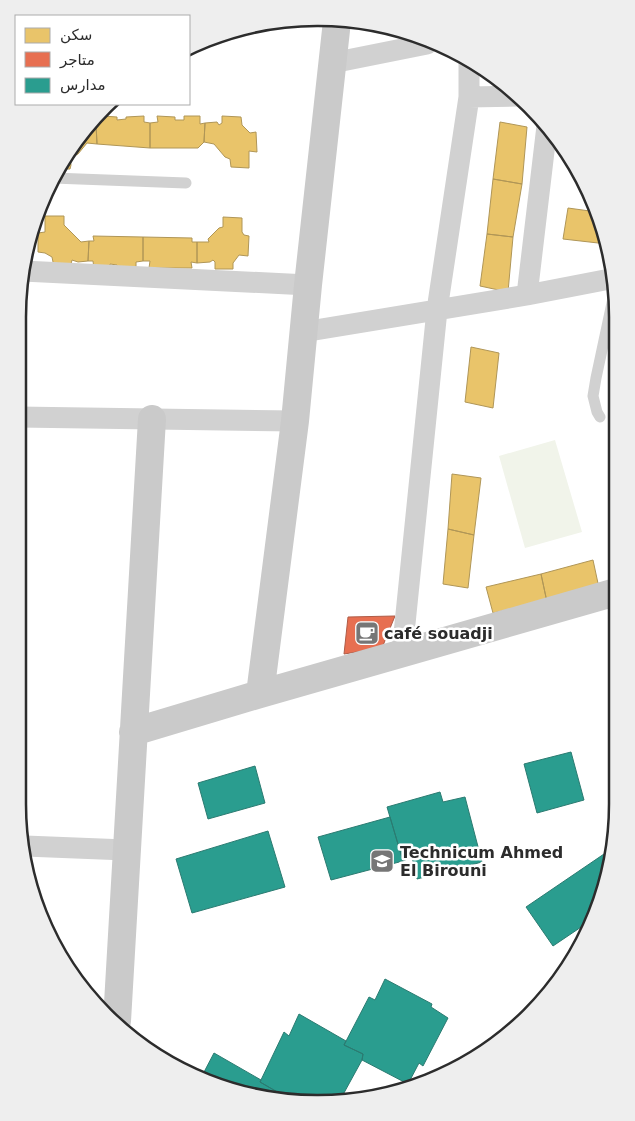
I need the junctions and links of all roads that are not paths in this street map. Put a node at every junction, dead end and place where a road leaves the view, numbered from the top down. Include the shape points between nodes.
1 (337, 27) edge
2 (421, 45) edge
3 (332, 63) junction
4 (469, 69) edge
5 (507, 96) edge
6 (469, 97) junction
7 (546, 136) edge
8 (62, 178) edge
9 (186, 183) dead end
10 (30, 271) edge
11 (606, 280) edge
12 (308, 285) junction
13 (527, 295) junction
14 (437, 310) junction
15 (609, 317) edge
16 (303, 332) junction
17 (26, 417) edge
18 (600, 417) dead end
19 (152, 419) junction
20 (295, 421) junction
21 (609, 596) edge
22 (402, 653) junction
23 (260, 694) junction
24 (133, 732) junction
25 (30, 846) edge
26 (126, 850) junction
27 (117, 1014) edge

1 - 3 street
2 - 3 street
3 - 12 street
4 - 6 street
5 - 6 street
6 - 14 street
7 - 13 street
8 - 9 lane
10 - 12 street
11 - 13 street
12 - 16 street
13 - 14 street
14 - 16 street
14 - 22 street
15 - 18 lane via 593,396
16 - 20 street
17 - 19 street
19 - 20 street
19 - 24 street
20 - 23 street
21 - 22 street
22 - 23 street
23 - 24 street
24 - 26 street
25 - 26 street
26 - 27 street

